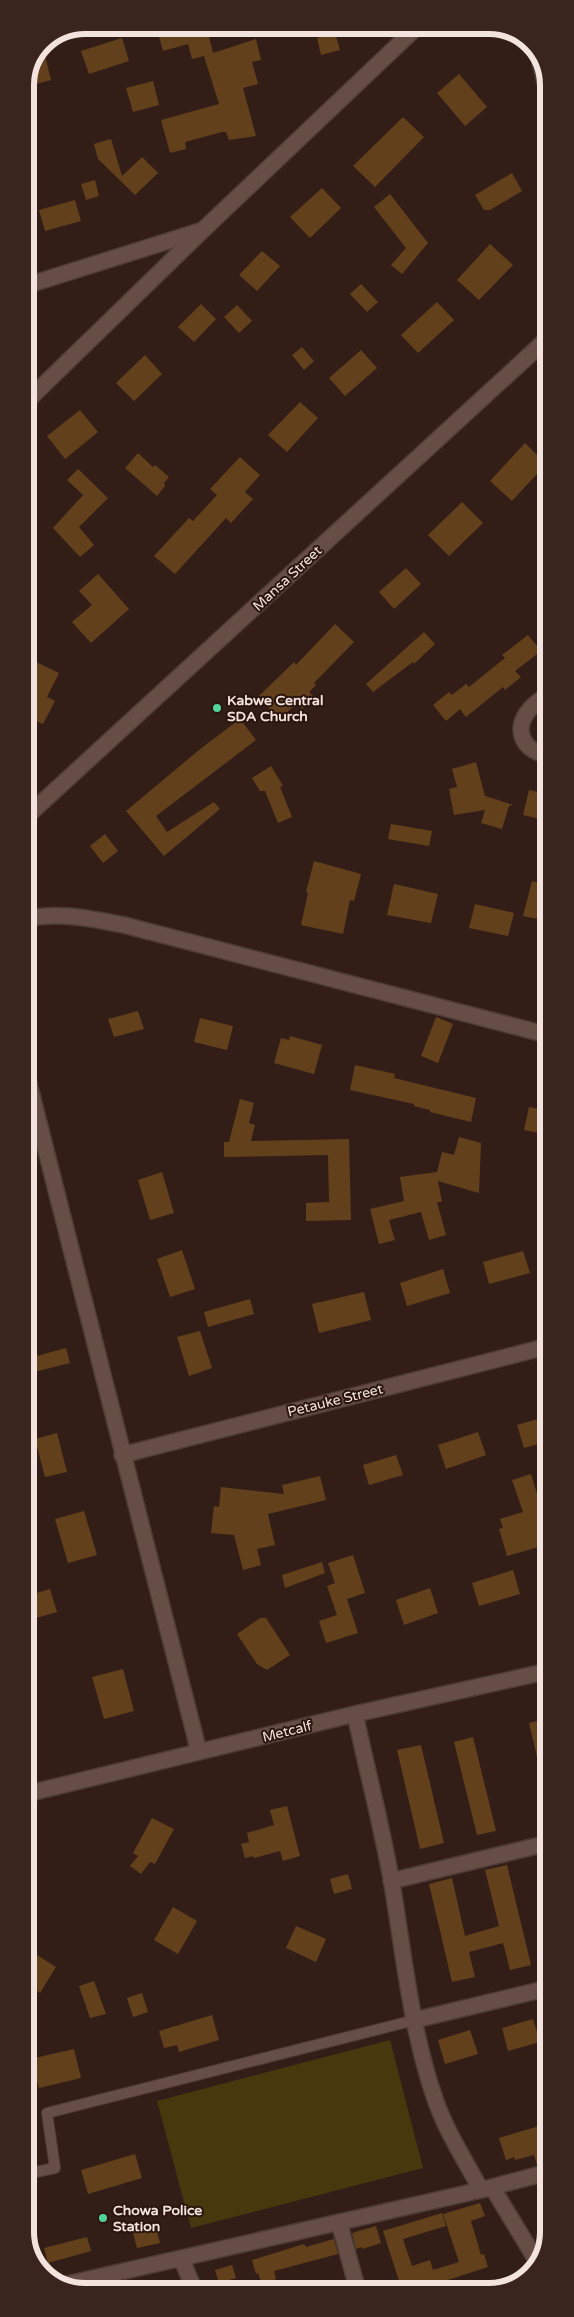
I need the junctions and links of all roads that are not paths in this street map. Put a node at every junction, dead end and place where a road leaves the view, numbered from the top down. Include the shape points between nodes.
1 (409, 34) edge
2 (202, 230) junction
3 (34, 283) edge
4 (540, 345) edge
5 (34, 394) edge
6 (540, 701) edge
7 (540, 752) edge
8 (34, 810) edge
9 (34, 917) edge
10 (540, 1033) edge
11 (34, 1104) edge
12 (540, 1348) edge
13 (122, 1455) junction
14 (540, 1673) edge
15 (355, 1714) junction
16 (200, 1752) junction
17 (34, 1792) edge
18 (540, 1845) edge
19 (391, 1881) junction
20 (540, 1990) edge
21 (415, 2020) junction
22 (34, 2172) edge
23 (540, 2174) edge
24 (487, 2188) junction
25 (339, 2222) junction
26 (534, 2257) edge
27 (181, 2258) junction
28 (76, 2282) edge
29 (192, 2283) edge
30 (356, 2283) edge

1 - 2 street
2 - 3 street
2 - 5 street
4 - 8 street, Mansa Street
6 - 7 street via 529,710 521,725 522,738 529,748
9 - 10 street via 78,916 124,925
11 - 13 street
12 - 13 street, Petauke Street
13 - 16 street
14 - 15 street, Metcalf
15 - 16 street, Metcalf
15 - 19 street
16 - 17 street, Metcalf
18 - 19 street
19 - 21 street
20 - 21 street
21 - 22 lane via 47,2114 55,2168
21 - 24 street via 435,2100 449,2133
23 - 24 street
24 - 25 street
24 - 26 street
25 - 27 street
25 - 30 street
27 - 28 street
27 - 29 street

